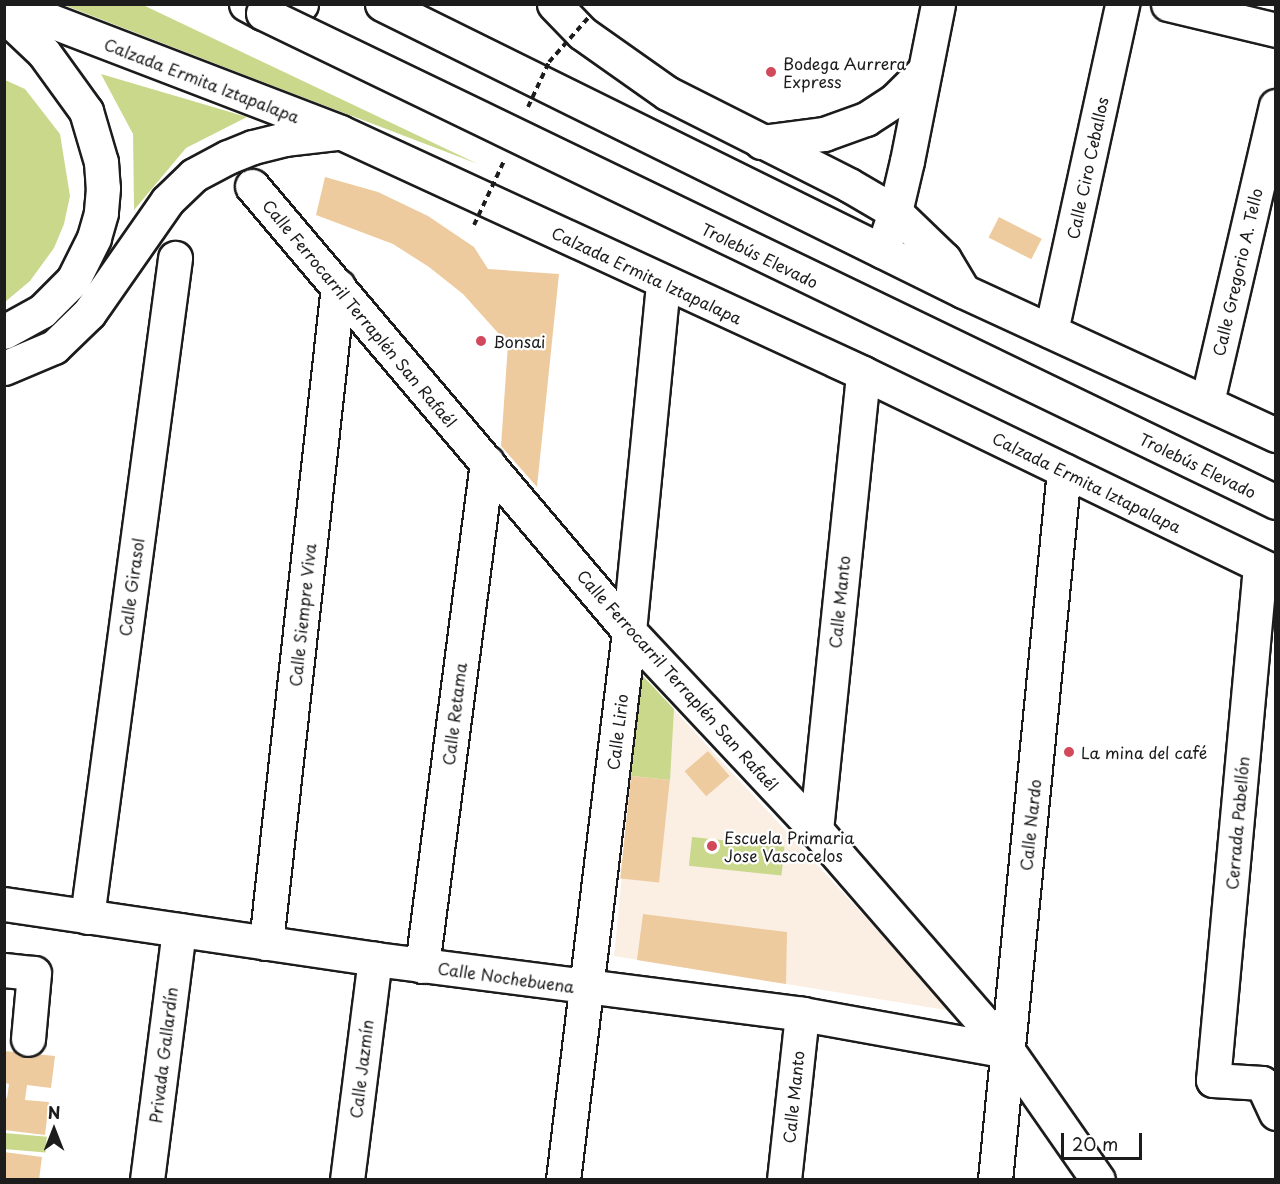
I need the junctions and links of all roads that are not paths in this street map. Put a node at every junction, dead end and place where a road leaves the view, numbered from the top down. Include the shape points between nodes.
1 (7, 4) edge
2 (301, 4) edge
3 (382, 4) edge
4 (554, 4) edge
5 (1122, 4) edge
6 (1168, 4) edge
7 (255, 9) edge
8 (931, 9) edge
9 (4, 15) edge
10 (1275, 30) edge
11 (926, 70) junction
12 (1275, 106) edge
13 (340, 132) junction
14 (761, 142) junction
15 (252, 186) dead end
16 (896, 212) junction
17 (882, 251) junction
18 (175, 258) dead end
19 (663, 284) junction
20 (338, 286) junction
21 (963, 291) junction
22 (14, 327) edge
23 (1051, 331) junction
24 (4, 368) edge
25 (862, 374) junction
26 (1207, 402) junction
27 (1275, 435) edge
28 (487, 462) junction
29 (1064, 470) junction
30 (1275, 502) edge
31 (1268, 569) edge
32 (629, 631) junction
33 (816, 830) junction
34 (4, 904) edge
35 (87, 917) junction
36 (179, 930) junction
37 (266, 943) junction
38 (375, 959) junction
39 (423, 966) junction
40 (4, 970) edge
41 (585, 988) junction
42 (802, 1014) junction
43 (28, 1039) dead end
44 (1008, 1051) junction
45 (1275, 1113) edge
46 (147, 1179) edge
47 (347, 1179) edge
48 (563, 1179) edge
49 (784, 1179) edge
50 (995, 1179) edge
51 (1098, 1179) edge

1 - 13 street, Calzada Ermita Iztapalapa
2 - 7 street
3 - 17 street
4 - 14 street via 582,33 667,93
5 - 23 street, Calle Ciro Ceballos
6 - 10 street
7 - 30 street, Trolebús Elevado, bridge
8 - 11 street
9 - 22 street via 44,53 66,81 86,111 102,162 101,213 85,261 59,297
11 - 14 street via 895,100 866,119 824,134
11 - 16 street
12 - 26 street, Calle Gregorio A. Tello
13 - 19 street, Calzada Ermita Iztapalapa
13 - 24 street via 253,147 194,175 166,201 89,313 54,347
14 - 16 street
15 - 20 street, Calle Ferrocarril Terraplén San Rafaél
16 - 17 street
16 - 21 street via 944,259
17 - 21 street
18 - 35 street, Calle Girasol
19 - 25 street, Calzada Ermita Iztapalapa
19 - 32 street, Calle Lirio
20 - 28 street, Calle Ferrocarril Terraplén San Rafaél
20 - 37 street, Calle Siempre Viva
21 - 23 street
23 - 26 street
25 - 29 street, Calzada Ermita Iztapalapa
25 - 33 street, Calle Manto
26 - 27 street
28 - 32 street, Calle Ferrocarril Terraplén San Rafaél
28 - 39 street, Calle Retama
29 - 31 street, Calzada Ermita Iztapalapa
29 - 44 street, Calle Nardo
31 - 45 street, Cerrada Pabellón via 1213,1080 1262,1083
32 - 33 street, Calle Ferrocarril Terraplén San Rafaél
32 - 41 street, Calle Lirio
33 - 44 street, Calle Ferrocarril Terraplén San Rafaél
34 - 35 street, Calle Nochebuena
35 - 36 street, Calle Nochebuena
36 - 37 street, Calle Nochebuena
36 - 46 street, Privada Gallardín
37 - 38 street, Calle Nochebuena
38 - 39 street, Calle Nochebuena
38 - 47 street, Calle Jazmín
39 - 41 street, Calle Nochebuena
40 - 43 street via 34,973
41 - 42 street, Calle Nochebuena
41 - 48 street, Calle Lirio
42 - 44 street, Calle Nochebuena
42 - 49 street, Calle Manto
44 - 50 street, Calle Nardo
44 - 51 street, Calle Ferrocarril Terraplén San Rafaél

